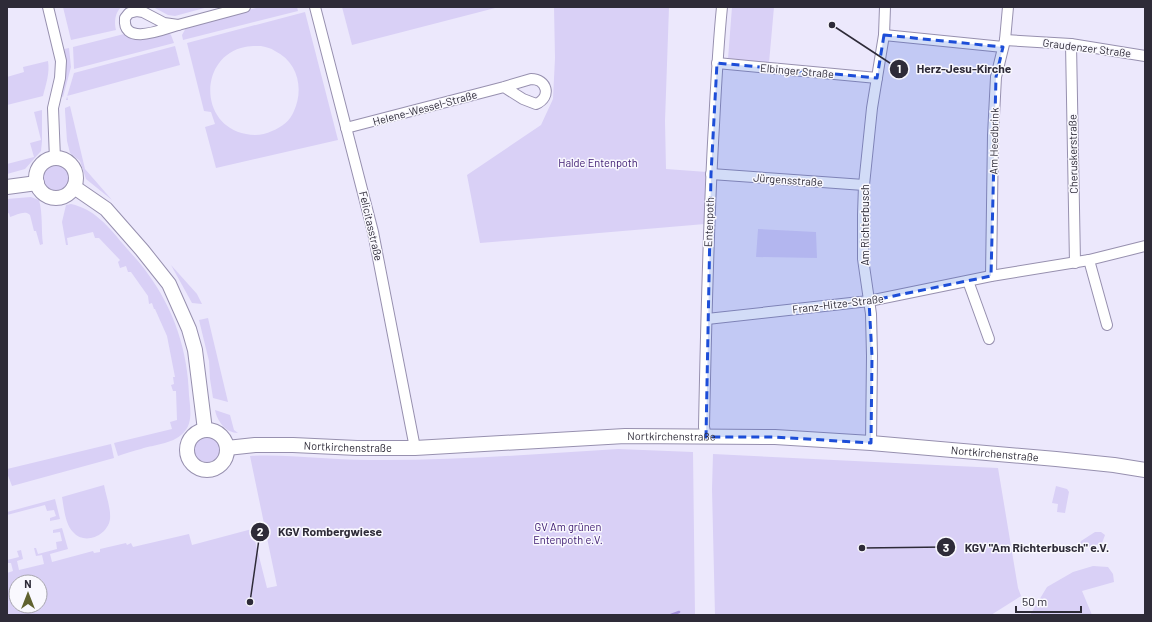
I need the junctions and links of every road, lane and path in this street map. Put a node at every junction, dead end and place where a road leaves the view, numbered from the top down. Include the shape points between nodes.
1 (48, 7) edge
2 (246, 7) edge
3 (315, 7) edge
4 (722, 7) edge
5 (885, 7) edge
6 (1008, 7) edge
7 (178, 24) dead end
8 (884, 35) junction
9 (1004, 43) junction
10 (1072, 44) junction
11 (1145, 56) edge
12 (717, 63) junction
13 (878, 78) junction
14 (504, 88) dead end
15 (346, 128) junction
16 (55, 159) junction
17 (711, 174) junction
18 (37, 183) junction
19 (864, 185) junction
20 (7, 187) edge
21 (74, 187) junction
22 (1145, 246) edge
23 (1089, 260) junction
24 (1075, 263) junction
25 (991, 276) junction
26 (968, 281) junction
27 (869, 301) junction
28 (707, 319) junction
29 (1108, 325) dead end
30 (989, 339) dead end
31 (205, 430) junction
32 (706, 437) junction
33 (871, 443) junction
34 (227, 448) junction
35 (415, 448) junction
36 (1143, 464) edge

1 - 16 street via 61,61 53,108
2 - 7 street
3 - 15 street, Felicitasstraße
4 - 12 street, Entenpoth
5 - 8 street, Am Richterbusch
6 - 9 street, Am Heedbrink
8 - 9 street, Graudenzer Straße
8 - 13 street, Am Richterbusch
9 - 10 street, Graudenzer Straße
9 - 25 street, Am Heedbrink via 996,77
10 - 11 street, Graudenzer Straße
10 - 24 street, Cheruskerstraße
12 - 13 street, Elbinger Straße
12 - 17 street, Entenpoth
13 - 19 street, Am Richterbusch via 872,108
14 - 15 street, Helene-Wessel-Straße
15 - 35 street, Felicitasstraße via 373,232
16 - 18 main road via 41,166 36,177
16 - 21 main road via 71,165 76,176
17 - 19 street, Jürgensstraße
17 - 28 street, Entenpoth
18 - 20 main road
18 - 21 main road via 43,193 54,198 66,196
19 - 27 street, Am Richterbusch via 863,258
21 - 31 main road via 106,209 169,284 190,328
22 - 23 street, Franz-Hitze-Straße
23 - 24 street, Franz-Hitze-Straße
23 - 29 street
24 - 25 street, Franz-Hitze-Straße
25 - 26 street, Franz-Hitze-Straße
26 - 27 street, Franz-Hitze-Straße
26 - 30 street
27 - 28 street, Franz-Hitze-Straße
27 - 33 street, Am Richterbusch via 872,356
28 - 32 street, Entenpoth via 704,428
31 - 34 main road via 221,435
31 - 34 main road via 195,435 189,443 188,453 192,463 205,470 215,468 224,462
32 - 33 main road, Nortkirchenstraße via 776,437
32 - 35 main road, Nortkirchenstraße via 617,437
33 - 36 main road, Nortkirchenstraße via 1114,465
34 - 35 main road, Nortkirchenstraße via 293,445

